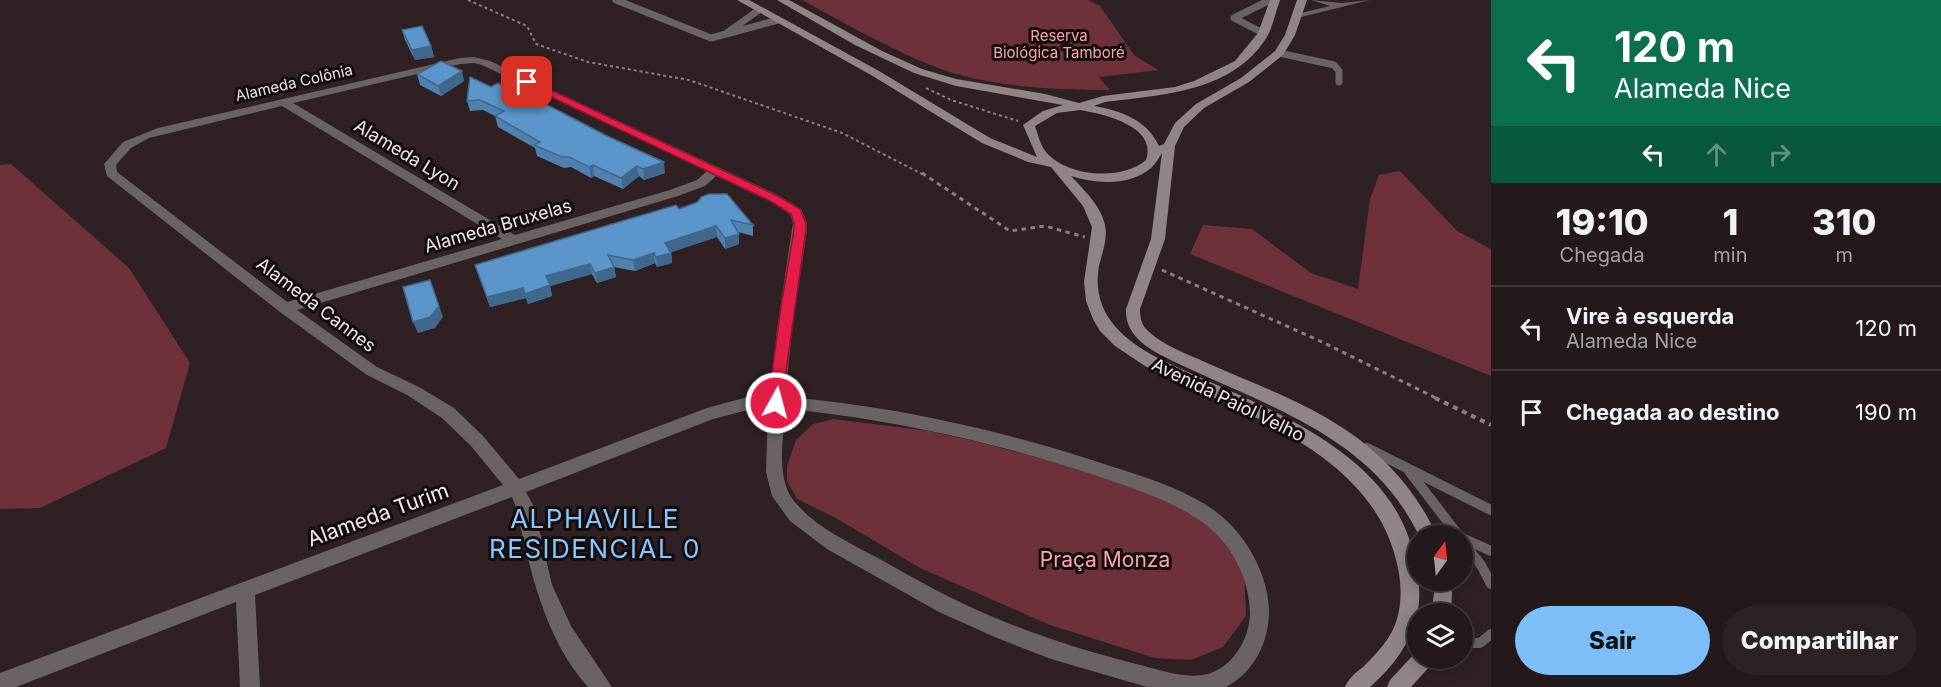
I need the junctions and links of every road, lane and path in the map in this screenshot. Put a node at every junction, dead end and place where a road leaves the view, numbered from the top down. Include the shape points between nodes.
1 (468, 0) edge
2 (616, 0) edge
3 (742, 0) edge
4 (782, 0) edge
5 (1272, 0) edge
6 (1302, 0) edge
7 (1316, 0) edge
8 (1365, 0) edge
9 (1343, 5) junction
10 (759, 10) junction
11 (1296, 17) junction
12 (778, 20) junction
13 (1263, 33) junction
14 (727, 34) junction
15 (1279, 53) junction
16 (1339, 82) dead end
17 (1053, 97) junction
18 (1103, 99) junction
19 (282, 101) junction
20 (1079, 107) junction
21 (1169, 146) junction
22 (122, 149) joint
23 (1154, 154) junction
24 (1027, 159) junction
25 (1055, 164) junction
26 (1165, 167) junction
27 (715, 170) junction
28 (1066, 180) junction
29 (513, 240) junction
30 (1098, 240) junction
31 (1149, 264) junction
32 (285, 308) junction
33 (776, 403) junction
34 (1491, 425) edge
35 (1341, 436) junction
36 (1406, 468) junction
37 (516, 488) junction
38 (1491, 510) edge
39 (1422, 525) edge
40 (1450, 525) edge
41 (1473, 544) edge
42 (1491, 551) edge
43 (1473, 554) edge
44 (1491, 584) edge
45 (245, 589) junction
46 (1491, 634) edge
47 (1473, 643) edge
48 (1414, 669) edge
49 (0, 682) edge
50 (250, 687) edge
51 (602, 687) edge
52 (1355, 687) edge
53 (1397, 687) edge

1 - 30 path via 527,26 536,44 588,62 689,80 842,134 921,173 1010,231 1045,225
2 - 14 lane via 711,38
3 - 10 main road
4 - 17 main road via 894,61 936,77
5 - 13 main road
5 - 13 lane via 1234,18
6 - 11 main road
7 - 9 street
8 - 9 street
9 - 11 street
10 - 12 main road
10 - 14 lane
11 - 15 main road
12 - 14 lane
12 - 24 main road via 1001,148
13 - 18 main road via 1239,63 1198,83 1177,90
15 - 16 lane via 1334,65 1339,71
15 - 21 main road via 1195,111 1179,125
17 - 18 main road
17 - 20 main road
18 - 20 main road
19 - 22 street, Alameda Colônia via 162,130
19 - 27 street, Alameda Colônia via 460,61 478,61
19 - 29 street, Alameda Lyon
20 - 23 main road via 1112,113 1140,127 1151,140
20 - 25 main road, Avenida Paiol Velho via 1046,112 1029,125 1040,154
21 - 23 main road
21 - 26 main road, Avenida Paiol Velho
22 - 32 street, Alameda Cannes via 110,164 111,173
23 - 25 main road via 1151,163 1128,176 1091,176
23 - 26 main road
24 - 25 main road
24 - 28 main road
25 - 28 main road, Avenida Paiol Velho
26 - 31 main road, Avenida Paiol Velho via 1158,239
27 - 29 street, Alameda Bruxelas via 706,180 689,188
27 - 33 street via 789,207 800,223
28 - 30 main road, Avenida Paiol Velho via 1095,214 1100,228
29 - 32 street, Alameda Bruxelas
30 - 52 main road, Avenida Paiol Velho via 1090,292 1097,314 1110,333 1146,359 1268,416 1311,441 1345,464 1371,489 1391,517 1406,551 1411,606 1395,648
31 - 34 path via 1320,341
31 - 35 main road, Avenida Paiol Velho via 1132,316 1144,336
32 - 37 street, Alameda Cannes via 372,371 448,413
33 - 33 street via 893,419 1002,441 1114,473 1185,502 1215,521 1248,565 1260,611 1253,646 1243,664 1223,678 1199,687 1114,669 1036,644 957,611 845,550 786,506 777,490 774,472
33 - 37 street, Alameda Turim via 741,405 710,414
35 - 36 lane
35 - 39 main road, Avenida Paiol Velho via 1388,475
36 - 38 lane
36 - 40 lane
37 - 45 street, Alameda Turim
37 - 51 street, Alameda Cannes via 525,507 543,585 564,633
41 - 42 lane
43 - 44 lane
45 - 49 street, Alameda Turim
45 - 50 street
46 - 47 lane via 1480,643
48 - 53 main road

